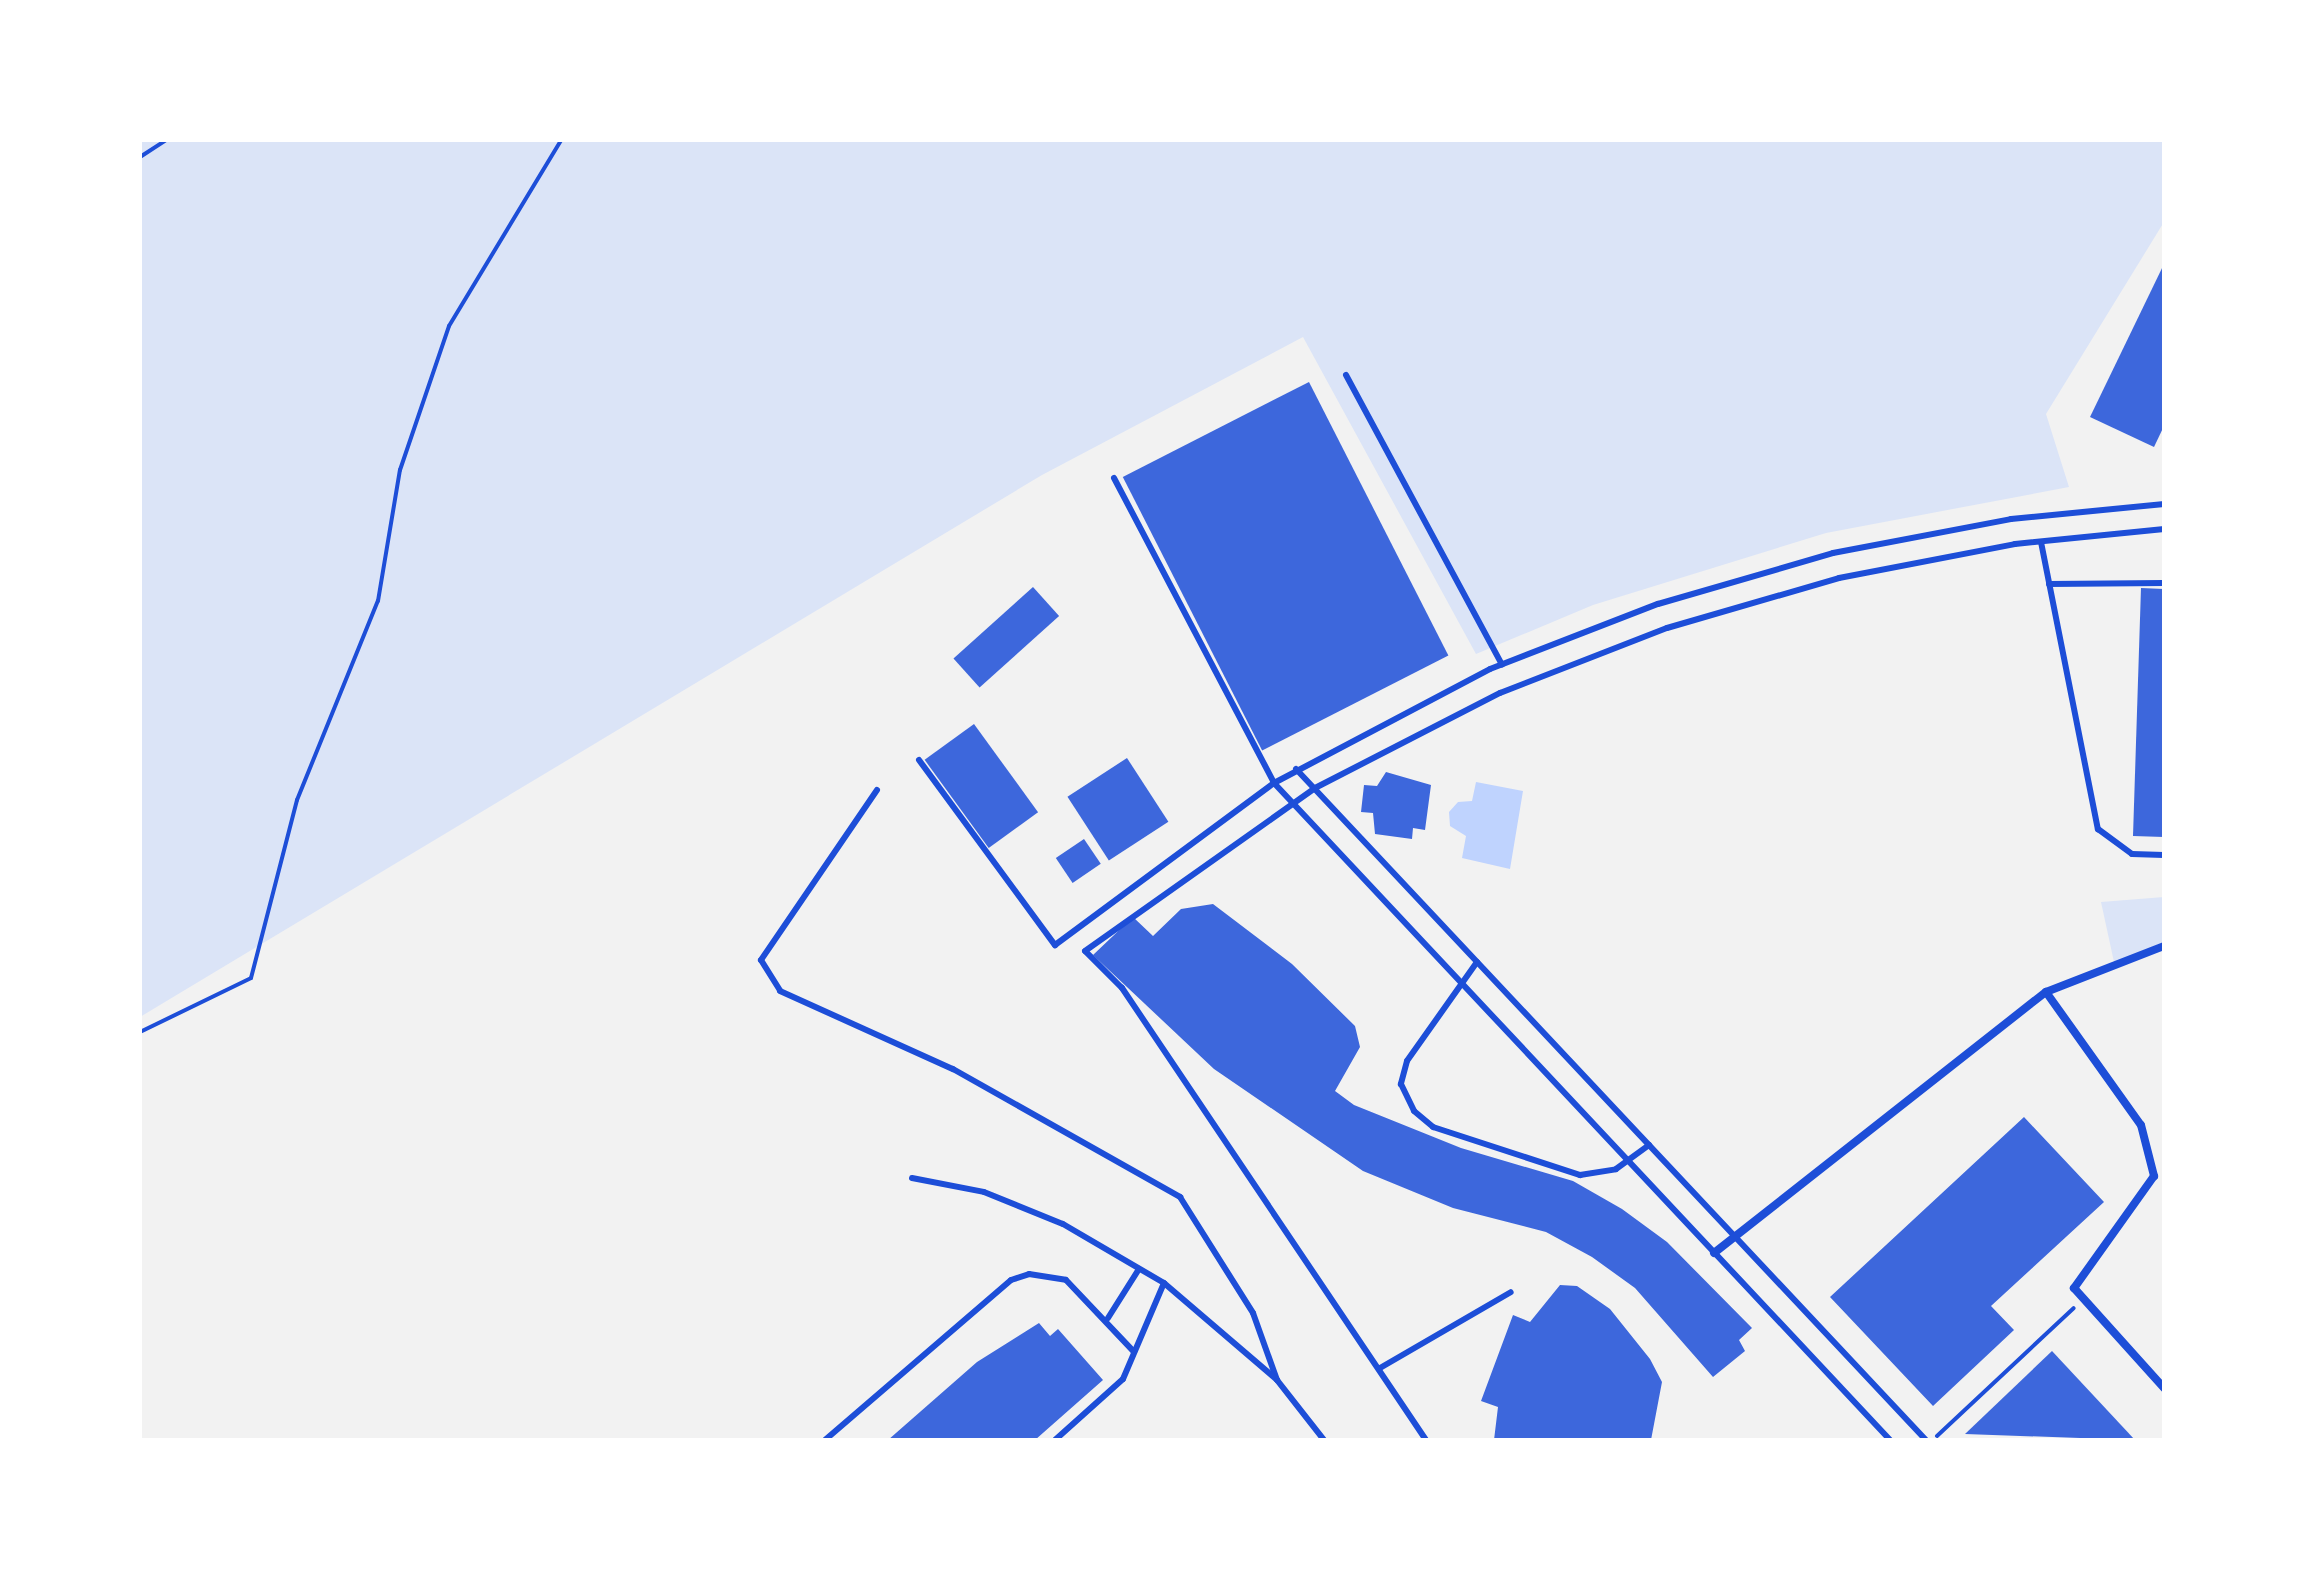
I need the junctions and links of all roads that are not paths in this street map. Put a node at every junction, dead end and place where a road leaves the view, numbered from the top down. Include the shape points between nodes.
1 (1346, 375) dead end
2 (1114, 478) dead end
3 (2164, 504) edge
4 (2164, 529) edge
5 (2041, 542) junction
6 (2164, 583) edge
7 (2049, 584) junction
8 (1502, 665) junction
9 (919, 760) dead end
10 (1296, 769) junction
11 (1274, 783) junction
12 (1315, 788) junction
13 (877, 790) dead end
14 (1292, 803) junction
15 (2164, 855) edge
16 (2164, 946) edge
17 (1477, 962) junction
18 (1460, 981) junction
19 (2046, 992) junction
20 (1649, 1145) junction
21 (1628, 1161) junction
22 (912, 1178) dead end
23 (1734, 1236) junction
24 (1714, 1253) junction
25 (1139, 1269) junction
26 (1164, 1283) junction
27 (1511, 1292) dead end
28 (1108, 1318) junction
29 (1134, 1352) junction
30 (1380, 1368) junction
31 (1277, 1380) junction
32 (2164, 1388) edge
33 (825, 1440) edge
34 (1055, 1440) edge
35 (1324, 1440) edge
36 (1426, 1440) edge
37 (1890, 1440) edge
38 (1926, 1440) edge

1 - 8 lane
2 - 11 lane
3 - 8 lane via 2011,519 1833,553 1658,604
4 - 5 lane
5 - 7 lane
5 - 12 lane via 1839,578 1667,628 1500,693
6 - 7 lane
7 - 15 lane via 2098,829 2132,854
8 - 10 lane
9 - 11 lane via 1055,945
10 - 11 lane
10 - 12 lane
11 - 14 lane
12 - 14 lane
12 - 17 lane
13 - 31 lane via 761,960 780,991 953,1069 1180,1197 1253,1313
14 - 18 lane
14 - 30 lane via 1085,951 1122,988
16 - 19 street
17 - 18 lane
17 - 20 lane
18 - 21 lane
18 - 21 lane via 1402,1075 1414,1111 1433,1127 1580,1175
19 - 23 street
19 - 32 street via 2141,1125 2154,1176 2074,1288
20 - 21 lane
20 - 23 lane
21 - 24 lane
22 - 25 lane via 984,1192 1063,1224
23 - 24 street
23 - 38 lane
24 - 37 lane
25 - 26 lane
25 - 28 lane
26 - 29 lane
26 - 31 lane
27 - 30 lane
28 - 29 lane
28 - 33 lane via 1057,1277 1011,1280
29 - 34 lane via 1123,1379
30 - 36 lane
31 - 35 lane

